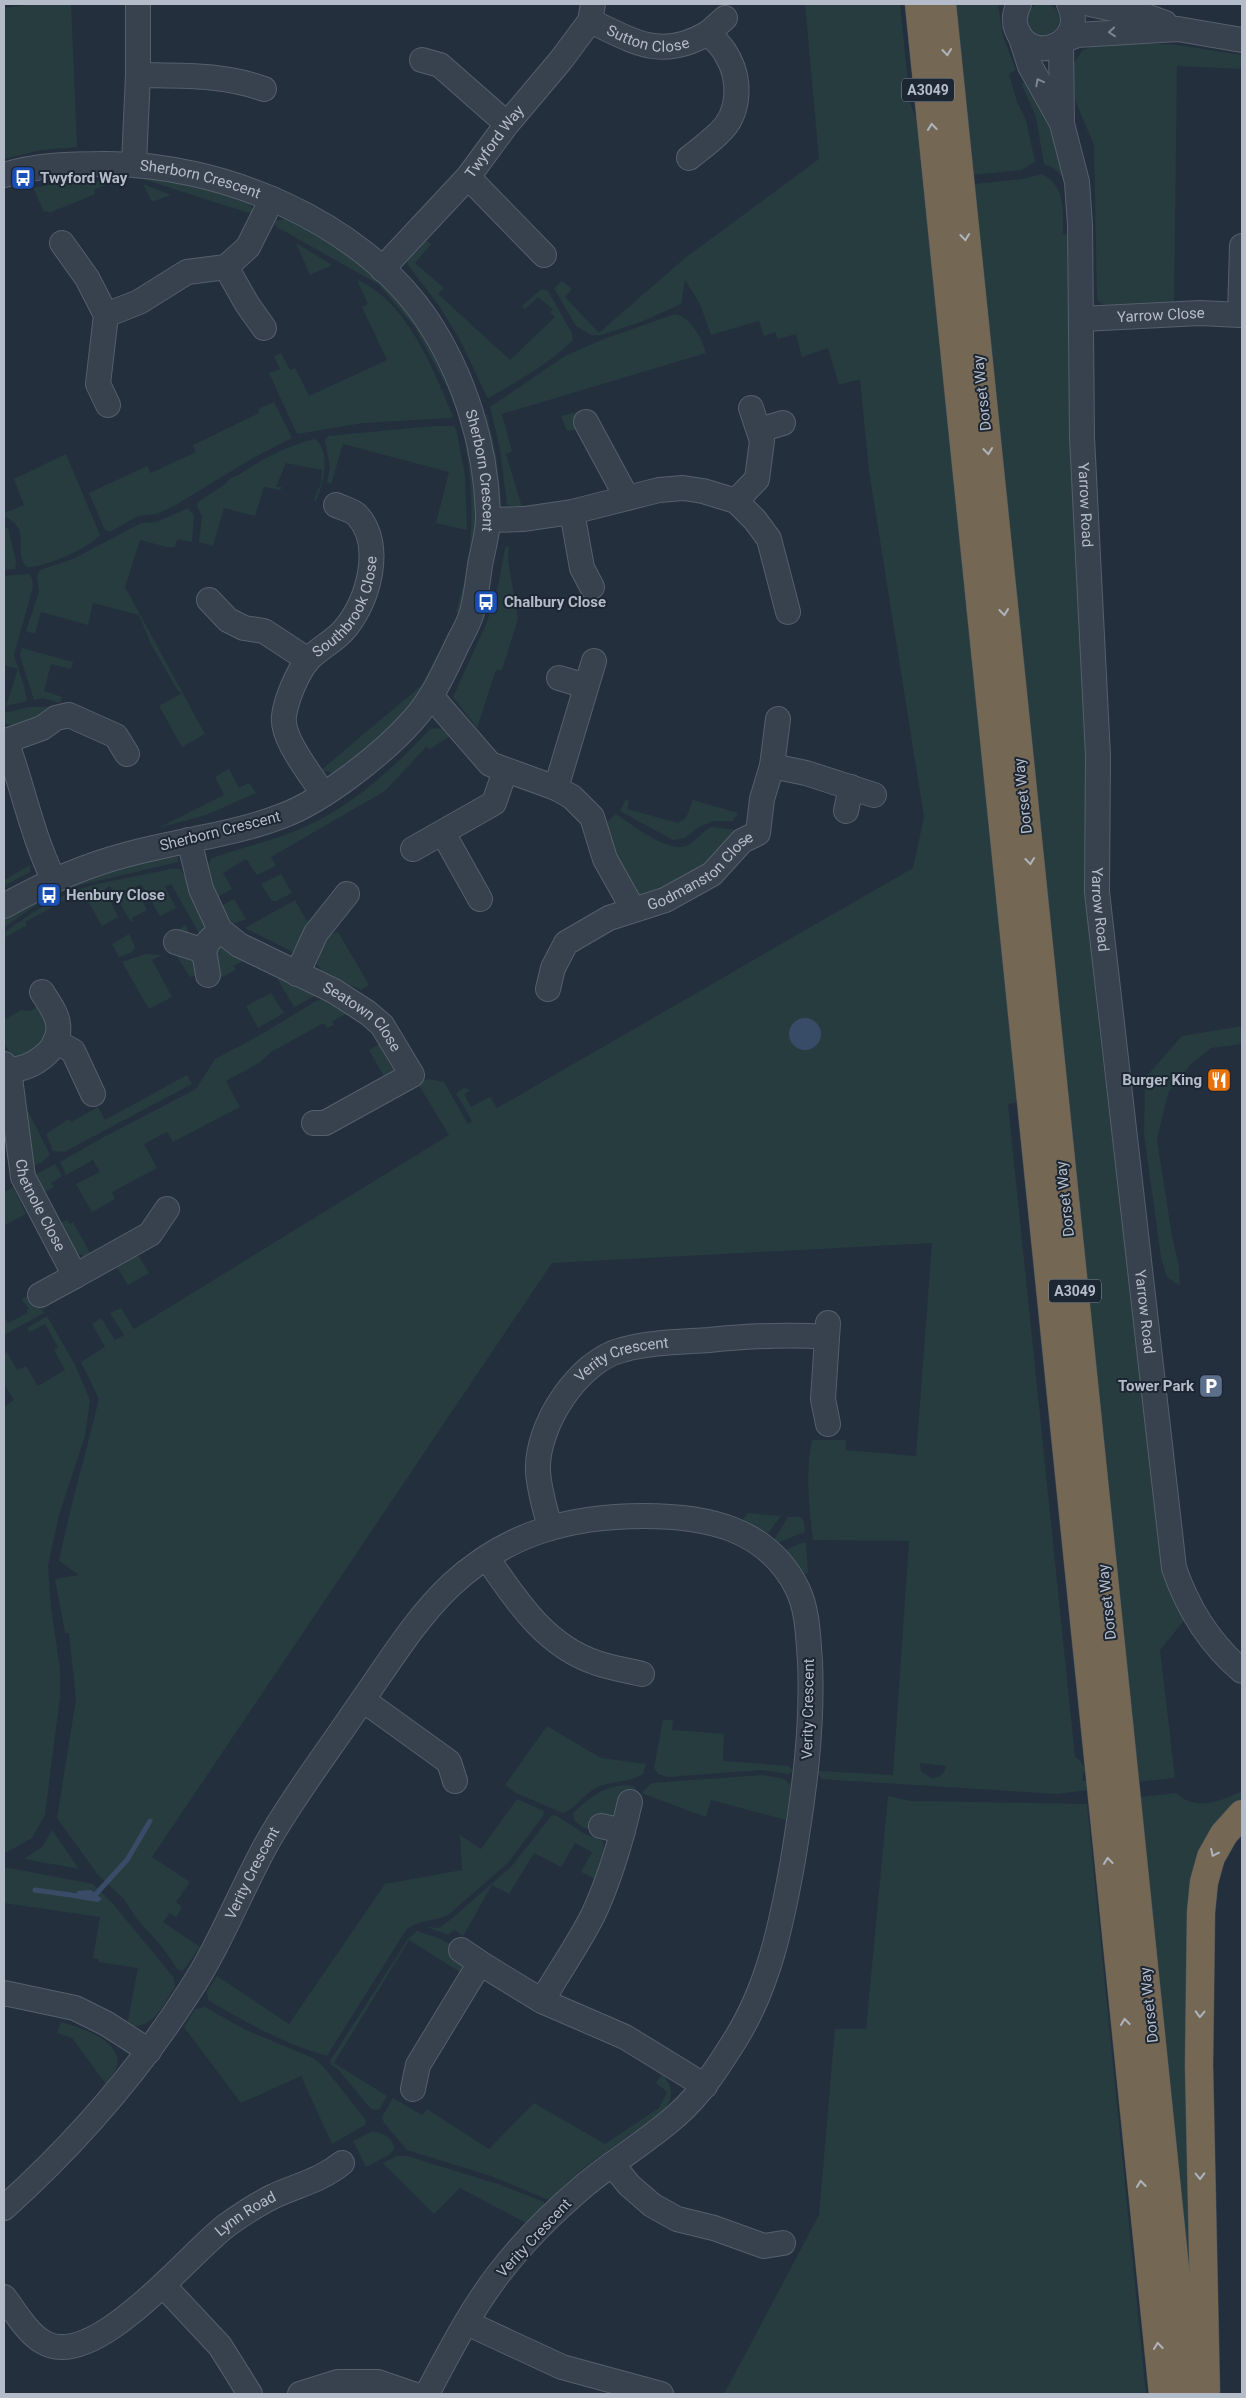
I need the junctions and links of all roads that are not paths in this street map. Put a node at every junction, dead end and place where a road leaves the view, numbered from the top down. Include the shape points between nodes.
1 (138, 4) edge
2 (919, 4) edge
3 (942, 4) edge
4 (1069, 4) edge
5 (1090, 4) edge
6 (1017, 5) edge
7 (591, 12) edge
8 (1178, 29) junction
9 (1021, 38) junction
10 (1242, 40) edge
11 (1062, 42) junction
12 (422, 60) dead end
13 (138, 75) junction
14 (264, 89) dead end
15 (506, 124) junction
16 (1062, 124) junction
17 (689, 158) dead end
18 (134, 163) junction
19 (4, 175) edge
20 (468, 177) junction
21 (272, 199) junction
22 (62, 243) dead end
23 (1242, 246) edge
24 (544, 255) dead end
25 (226, 266) junction
26 (382, 269) junction
27 (106, 314) junction
28 (1241, 315) edge
29 (1082, 319) junction
30 (264, 328) dead end
31 (108, 405) dead end
32 (751, 408) dead end
33 (586, 422) dead end
34 (783, 423) dead end
35 (760, 430) junction
36 (627, 498) junction
37 (736, 501) junction
38 (336, 505) dead end
39 (572, 512) junction
40 (488, 520) junction
41 (592, 587) dead end
42 (209, 600) dead end
43 (788, 612) dead end
44 (308, 660) junction
45 (594, 661) dead end
46 (559, 678) dead end
47 (586, 686) junction
48 (431, 696) junction
49 (778, 719) dead end
50 (5, 741) edge
51 (127, 754) dead end
52 (772, 766) junction
53 (505, 771) junction
54 (851, 787) junction
55 (556, 788) junction
56 (323, 794) junction
57 (874, 795) dead end
58 (846, 811) dead end
59 (443, 833) junction
60 (190, 840) junction
61 (413, 849) dead end
62 (54, 880) junction
63 (347, 894) dead end
64 (480, 900) dead end
65 (4, 906) edge
66 (633, 909) junction
67 (220, 930) junction
68 (176, 942) dead end
69 (204, 951) junction
70 (545, 972) dead end
71 (297, 974) junction
72 (208, 975) dead end
73 (42, 992) dead end
74 (55, 1041) junction
75 (6, 1067) edge
76 (93, 1094) dead end
77 (314, 1123) dead end
78 (167, 1209) dead end
79 (75, 1276) junction
80 (40, 1295) dead end
81 (828, 1424) dead end
82 (550, 1527) junction
83 (487, 1558) junction
84 (1242, 1671) edge
85 (642, 1674) dead end
86 (363, 1700) junction
87 (455, 1781) dead end
88 (630, 1802) dead end
89 (1242, 1814) edge
90 (601, 1826) dead end
91 (623, 1831) junction
92 (461, 1950) dead end
93 (480, 1963) junction
94 (4, 1993) edge
95 (542, 2001) junction
96 (148, 2051) junction
97 (705, 2086) junction
98 (413, 2089) dead end
99 (342, 2162) dead end
100 (612, 2164) junction
101 (4, 2208) edge
102 (783, 2243) dead end
103 (163, 2285) junction
104 (4, 2297) edge
105 (467, 2323) junction
106 (250, 2394) edge
107 (300, 2394) edge
108 (413, 2394) edge
109 (427, 2394) edge
110 (661, 2394) edge
111 (1163, 2394) edge
112 (1188, 2394) edge
113 (1206, 2394) edge

1 - 13 street
111 -> 2 highway, Dorset Way / A3049
3 -> 112 highway, Dorset Way / A3049
4 - 11 street, Yarrow Road via 1072,26
5 - 8 street via 1146,16
6 - 9 street, Yarrow Road via 1015,23
7 - 15 street, Twyford Way via 561,60
7 - 17 street, Sutton Close via 643,45 666,48 699,38 716,26 734,72 737,94 732,116 721,132
8 - 10 street
8 -> 11 street via 1077,35
9 - 11 street via 1044,48
16 -> 9 street, Yarrow Road via 1030,66
11 - 16 street, Yarrow Road
12 - 15 street via 440,66
13 - 14 street via 216,78 242,81
13 - 18 street
15 - 20 street, Twyford Way
16 - 29 street, Yarrow Road via 1078,182
18 - 19 street, Sherborn Crescent via 69,164
18 - 21 street, Sherborn Crescent via 177,168
20 - 24 street
20 - 26 street, Twyford Way
21 - 25 street via 248,247
21 - 26 street, Sherborn Crescent via 313,219
22 - 27 street via 88,278
23 - 28 street, Yarrow Close
25 - 27 street via 187,272 140,302
25 - 30 street
26 - 40 street, Sherborn Crescent via 426,318 456,374 474,424 483,467
27 - 31 street via 98,384
28 - 29 street, Yarrow Close via 1200,313
29 - 84 street, Yarrow Road via 1082,437 1098,756 1097,892 1169,1536 1174,1568 1184,1597 1203,1628
32 - 35 street
33 - 36 street
34 - 35 street
35 - 37 street via 762,441 757,479
36 - 37 street via 683,488
36 - 39 street
37 - 43 street via 768,539
38 - 44 street, Southbrook Close via 356,514 367,531 371,558 369,583 358,610 343,631
39 - 40 street
39 - 41 street via 582,568
40 - 48 street, Sherborn Crescent via 472,615
42 - 44 street, Southbrook Close via 228,620 244,628 264,631
44 - 56 street, Southbrook Close via 288,696 284,718 287,735
45 - 47 street
46 - 47 street
47 - 55 street
48 - 53 street, Godmanston Close via 490,764
48 - 56 street, Sherborn Crescent via 389,744 359,770
49 - 52 street, Godmanston Close
50 - 51 street via 69,715 116,736
50 - 62 street via 36,840
52 - 54 street
52 - 66 street, Godmanston Close via 762,799 758,834 742,841 712,874 665,900
53 - 55 street, Godmanston Close
53 - 59 street via 494,803
54 - 57 street
54 - 58 street
55 - 66 street, Godmanston Close via 572,797 592,817 605,858
56 - 60 street, Sherborn Crescent via 285,815
59 - 61 street
59 - 64 street
60 - 62 street, Sherborn Crescent via 126,854
60 - 67 street, Seatown Close via 201,889
62 - 65 street, Sherborn Crescent
63 - 71 street via 337,921 316,933
66 - 70 street, Godmanston Close via 609,918 566,944
67 - 69 street
67 - 71 street, Seatown Close via 239,945
68 - 69 street
69 - 72 street
71 - 77 street, Seatown Close via 334,990 368,1012 421,1073 325,1122
73 - 74 street via 56,1016 58,1037
74 - 75 street, Chetnole Close via 48,1052 28,1067
74 - 76 street via 73,1051
75 - 79 street, Chetnole Close via 22,1177
78 - 79 street via 150,1234
79 - 80 street
81 - 82 street, Verity Crescent via 823,1399 828,1330 653,1344 620,1350 575,1382 559,1403 540,1446 538,1470
82 - 83 street, Verity Crescent
82 - 97 street, Verity Crescent via 576,1520 615,1516 682,1516 714,1522 737,1530 762,1545 782,1566 800,1593 808,1635 810,1729 806,1784 785,1901 760,1991 739,2034
83 - 85 street via 522,1608 555,1641 596,1663
83 - 86 street, Verity Crescent via 448,1588 431,1607
86 - 87 street via 449,1762
86 - 96 street, Verity Crescent via 268,1843 215,1949 190,1992
88 - 91 street
89 -> 113 highway via 1224,1834 1211,1857 1201,1912 1199,2064
90 - 91 street
91 - 95 street via 605,1889 592,1917
92 - 93 street
93 - 95 street
93 - 98 street via 418,2066
94 - 96 street via 75,2008
95 - 97 street via 625,2037
96 - 101 street, Verity Crescent via 49,2166
97 - 100 street, Verity Crescent via 670,2121
99 - 103 street, Lynn Road via 327,2175 244,2212 222,2228
100 - 102 street via 652,2205 677,2219 764,2246
100 - 105 street, Verity Crescent via 585,2185 535,2234 494,2280
103 - 104 street, Lynn Road via 99,2336 79,2345 62,2347 44,2343
103 - 106 street via 220,2346
105 - 109 street, Verity Crescent
105 - 110 street via 562,2367
107 - 108 street via 338,2382 378,2382

